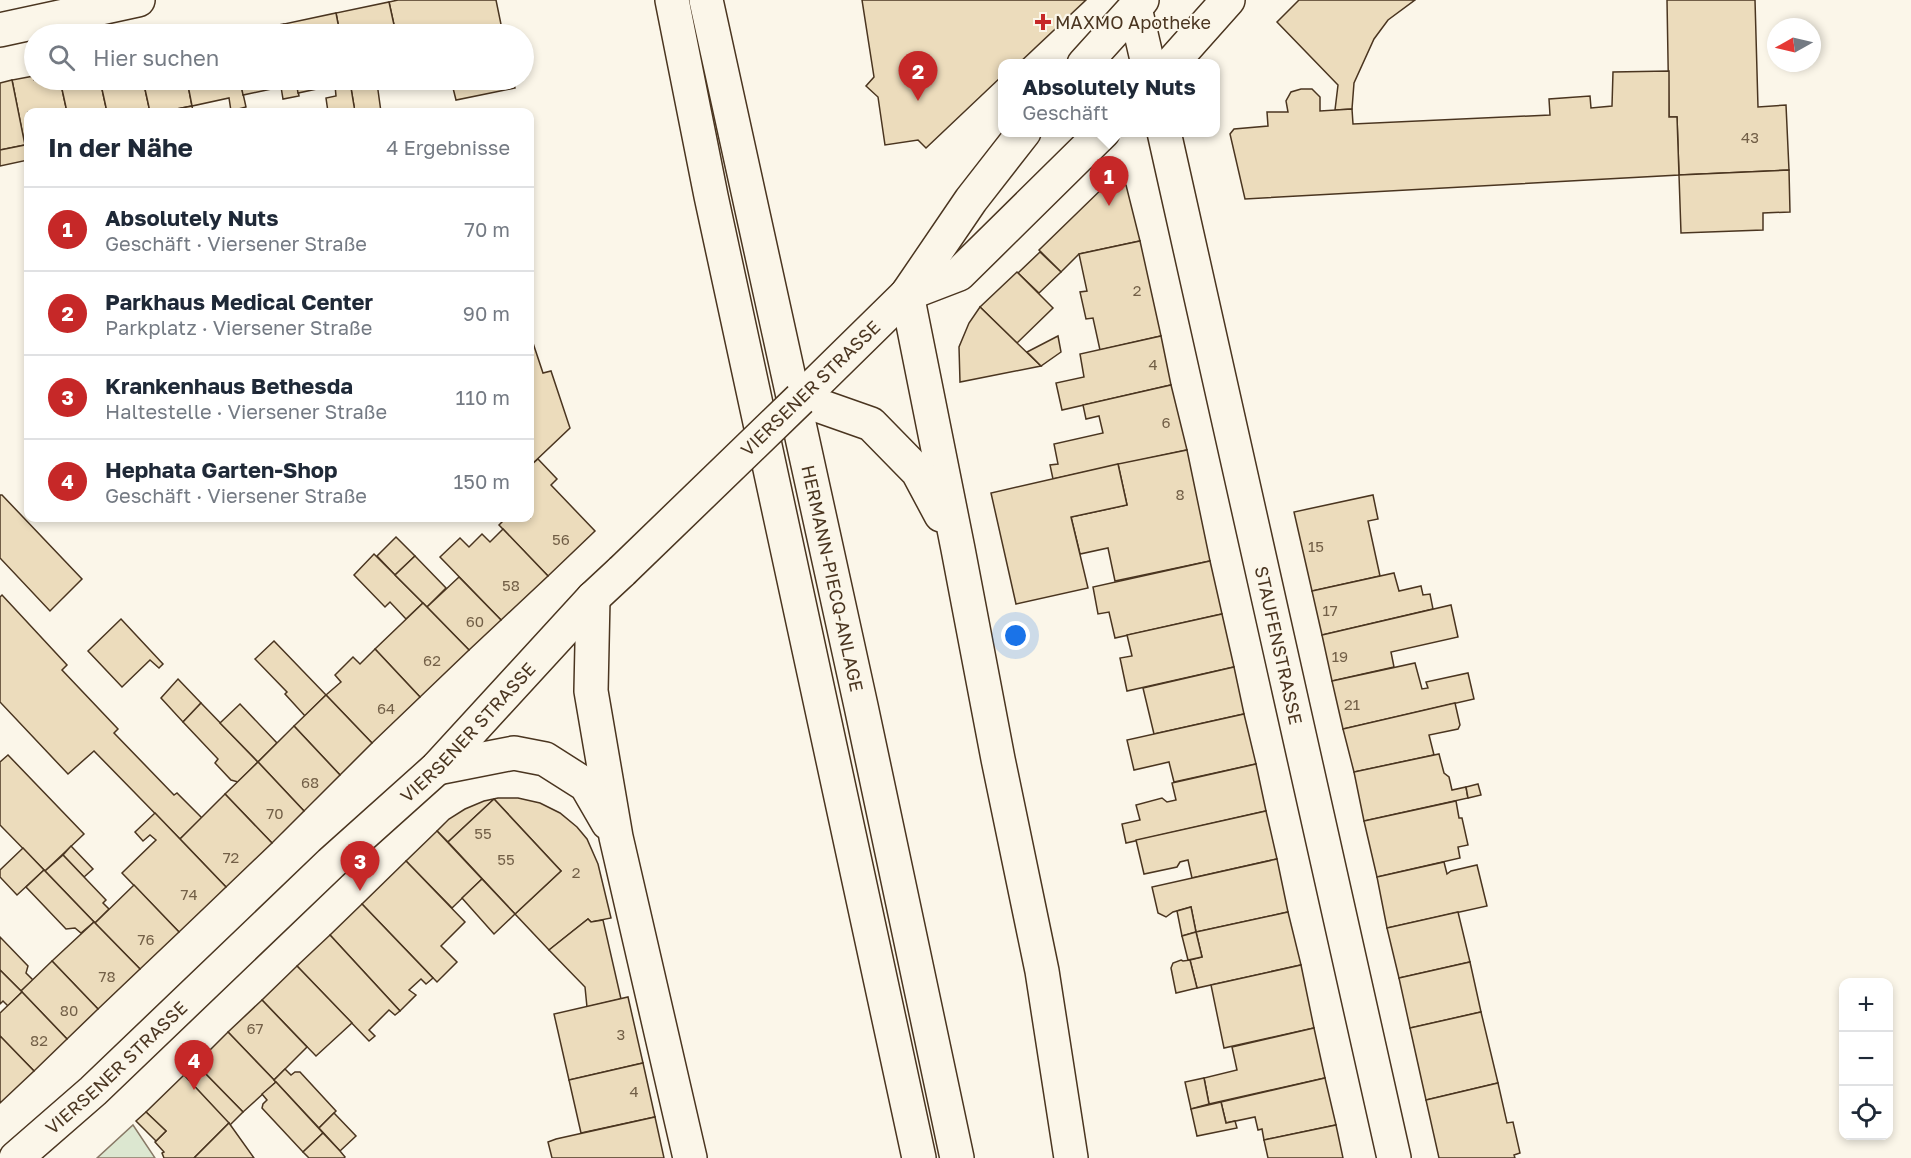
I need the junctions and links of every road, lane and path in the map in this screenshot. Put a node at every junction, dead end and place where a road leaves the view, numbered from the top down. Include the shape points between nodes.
1 (138, 0) edge
2 (672, 0) edge
3 (706, 0) edge
4 (1228, 0) edge
5 (1139, 4) edge
6 (28, 24) edge
7 (24, 25) edge
8 (0, 30) edge
9 (1088, 59) edge
10 (1147, 59) edge
11 (1175, 59) edge
12 (1020, 137) edge
13 (1098, 137) edge
14 (1165, 137) edge
15 (907, 294) junction
16 (800, 399) junction
17 (958, 549) junction
18 (593, 598) junction
19 (438, 768) junction
20 (616, 837) junction
21 (16, 1158) edge
22 (690, 1158) edge
23 (919, 1158) edge
24 (957, 1158) edge
25 (1071, 1158) edge
26 (1394, 1158) edge

1 - 6 main road
2 - 23 main road, HERMANN-PIECQ-ANLAGE
3 - 24 main road, HERMANN-PIECQ-ANLAGE
4 - 11 main road
5 - 9 main road
5 - 10 main road
7 - 8 main road
12 - 15 main road, VIERSENER STRASSE via 971,200
13 - 15 main road, VIERSENER STRASSE via 959,274
14 - 26 main road, STAUFENSTRASSE
15 - 16 main road, VIERSENER STRASSE
15 - 17 main road
16 - 17 main road via 871,424 918,472
16 - 18 main road, VIERSENER STRASSE, bridge
17 - 25 main road via 1042,971
18 - 19 main road, VIERSENER STRASSE
18 - 20 main road via 591,691
19 - 20 main road via 514,753 545,759 586,785
19 - 21 main road, VIERSENER STRASSE via 331,863 93,1091
20 - 22 main road

